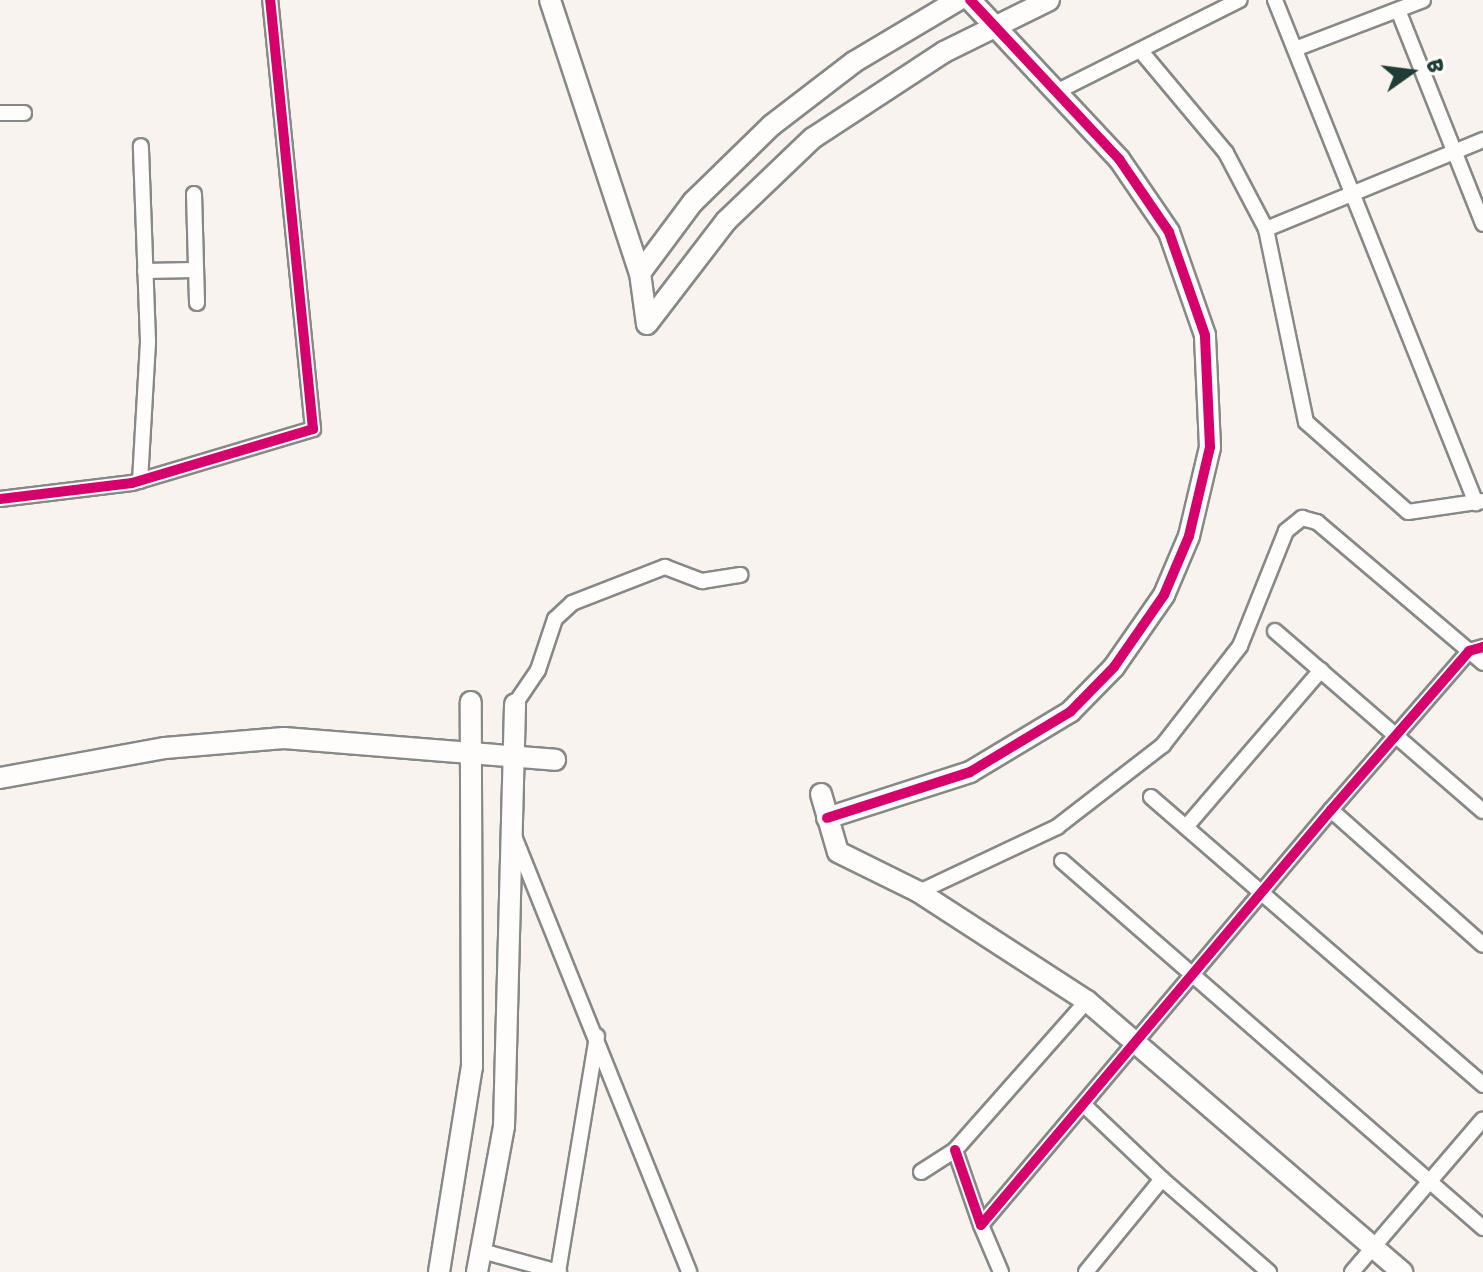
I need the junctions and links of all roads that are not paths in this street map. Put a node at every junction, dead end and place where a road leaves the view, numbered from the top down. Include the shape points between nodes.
1 (270, 0) edge
2 (550, 0) edge
3 (958, 0) edge
4 (970, 0) edge
5 (1049, 0) edge
6 (1240, 0) edge
7 (1275, 0) edge
8 (1423, 0) edge
9 (1398, 10) junction
10 (997, 26) junction
11 (1295, 49) junction
12 (1140, 50) junction
13 (1058, 91) junction
14 (0, 113) edge
15 (24, 113) dead end
16 (1483, 140) edge
17 (141, 146) dead end
18 (1455, 151) junction
19 (1352, 192) junction
20 (194, 194) dead end
21 (1483, 224) edge
22 (1266, 229) junction
23 (195, 270) junction
24 (145, 271) junction
25 (640, 273) junction
26 (197, 303) dead end
27 (140, 481) junction
28 (0, 499) edge
29 (1480, 502) edge
30 (741, 575) dead end
31 (1275, 631) dead end
32 (1476, 649) edge
33 (1483, 663) edge
34 (1321, 670) junction
35 (471, 702) dead end
36 (515, 704) joint
37 (1398, 737) junction
38 (466, 749) junction
39 (509, 755) junction
40 (555, 760) dead end
41 (0, 778) edge
42 (821, 794) dead end
43 (1151, 797) dead end
44 (1331, 810) junction
45 (1483, 811) edge
46 (827, 818) junction
47 (509, 825) junction
48 (1186, 827) junction
49 (1062, 861) dead end
50 (1260, 891) junction
51 (919, 892) junction
52 (1483, 945) edge
53 (1191, 973) junction
54 (1087, 1001) junction
55 (598, 1032) junction
56 (1136, 1039) junction
57 (1483, 1085) edge
58 (1084, 1105) junction
59 (1483, 1119) edge
60 (955, 1150) junction
61 (921, 1172) dead end
62 (1162, 1179) junction
63 (1428, 1180) junction
64 (981, 1225) junction
65 (1483, 1228) edge
66 (1373, 1248) junction
67 (482, 1251) junction
68 (1092, 1270) edge
69 (439, 1272) edge
70 (477, 1272) edge
71 (559, 1272) edge
72 (689, 1272) edge
73 (1001, 1272) edge
74 (1269, 1272) edge
75 (1352, 1272) edge
76 (1402, 1272) edge

1 - 27 street via 314,424 303,436
2 - 25 street
3 - 25 street via 854,62 772,125 693,202
4 - 10 street
5 - 10 street
6 - 12 street
7 - 11 street
8 - 9 street
9 - 11 street
9 - 18 street
10 - 13 street
10 - 25 street via 872,96 791,157 701,250 647,324
11 - 19 street
12 - 13 street
12 - 22 street via 1226,153
13 - 46 street via 1161,218 1200,313 1210,447 1189,536 1130,647 1059,721 970,772
14 - 15 street
16 - 18 street
17 - 24 street
18 - 19 street
18 - 21 street
19 - 22 street
19 - 29 street
20 - 23 street
22 - 29 street via 1306,422 1408,512
23 - 24 street
23 - 26 street
24 - 27 street
27 - 28 street
30 - 36 street via 702,581 665,567 572,603 555,619 538,670
31 - 34 street
32 - 33 street
32 - 37 street
32 - 51 street via 1317,522 1302,518 1286,531 1240,646 1163,745 1057,827
34 - 37 street
34 - 48 street
35 - 38 street
36 - 39 street
37 - 44 street
37 - 45 street
38 - 39 street
38 - 41 street via 284,738 150,750
38 - 69 street via 472,1067
39 - 40 street
39 - 47 street
42 - 46 street
43 - 48 street
44 - 50 street
44 - 52 street
46 - 51 street via 838,852
47 - 55 street
47 - 67 street via 505,1112
48 - 50 street
49 - 53 street
50 - 53 street
50 - 57 street
51 - 54 street
53 - 56 street
53 - 63 street
54 - 56 street
54 - 60 street
55 - 71 street
55 - 72 street
56 - 58 street
56 - 66 street
58 - 62 street
58 - 64 street
59 - 63 street
60 - 61 street
60 - 64 street
62 - 68 street
62 - 74 street
63 - 65 street
63 - 66 street
64 - 73 street
66 - 75 street
66 - 76 street
67 - 70 street
67 - 71 street

